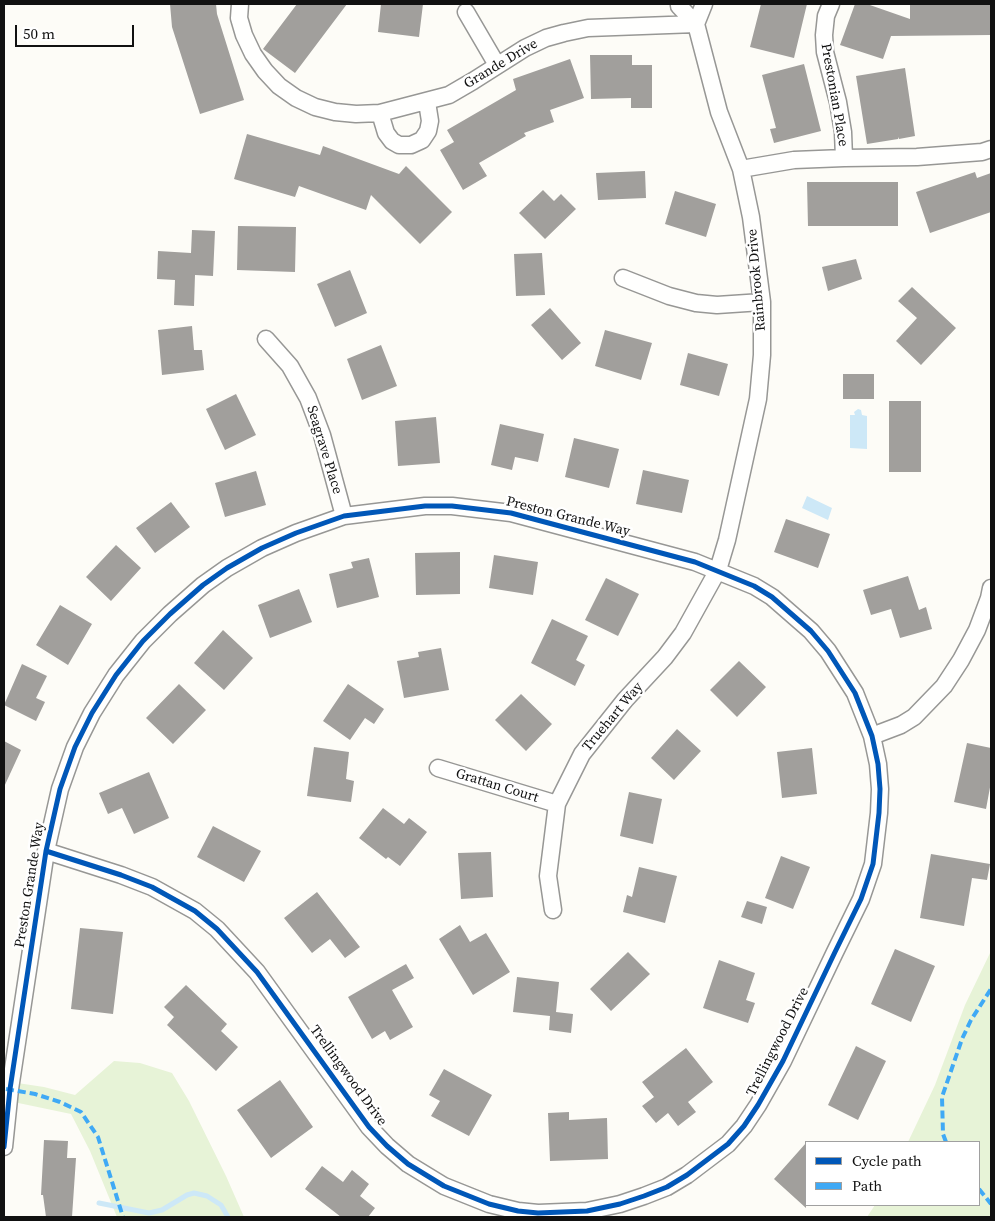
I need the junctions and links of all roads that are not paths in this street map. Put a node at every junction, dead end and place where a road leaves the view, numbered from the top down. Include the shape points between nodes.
1 (240, 4) edge
2 (679, 4) edge
3 (704, 4) edge
4 (831, 4) edge
5 (466, 12) dead end
6 (696, 24) junction
7 (497, 65) junction
8 (428, 102) junction
9 (380, 113) junction
10 (991, 150) edge
11 (844, 158) junction
12 (741, 169) junction
13 (623, 278) dead end
14 (762, 302) junction
15 (266, 339) dead end
16 (344, 516) junction
17 (718, 570) junction
18 (991, 588) edge
19 (872, 736) junction
20 (438, 768) dead end
21 (557, 804) junction
22 (46, 851) junction
23 (553, 910) dead end
24 (4, 1147) edge

1 - 9 street, Grande Drive via 239,18 253,54 279,86 315,107 356,114
2 - 6 street, Rainbrook Drive
3 - 6 street
4 - 11 street, Prestonian Place via 826,16 825,52 840,109
5 - 7 street
6 - 7 street, Grande Drive via 588,28 546,38
6 - 12 street, Rainbrook Drive via 719,112
7 - 8 street, Grande Drive via 449,95
8 - 9 street, Grande Drive
8 - 9 street via 428,131 422,140 411,145 392,141
10 - 11 street, Prestonian Place via 917,157
11 - 12 street, Prestonian Place via 794,160
12 - 14 street, Rainbrook Drive
13 - 14 street via 662,294 696,303
14 - 17 street, Rainbrook Drive via 758,399
15 - 16 street, Seagrave Place via 290,366 308,398 322,435
16 - 17 street, Preston Grande Way via 425,506 485,508 550,522
16 - 22 street, Preston Grande Way via 262,548 227,568 170,614 143,641 116,675 75,746 60,789
17 - 19 street, Trellingwood Drive via 772,597 811,631 855,693
17 - 21 street, Truehart Way via 683,633 582,754
18 - 19 street via 977,630 944,686 914,717 901,726
19 - 22 street, Trellingwood Drive via 880,789 873,864 836,952 758,1105 728,1144 687,1175 644,1196 588,1211 518,1211 489,1204 444,1186 408,1164 369,1127 257,972 217,929 195,911 152,887
20 - 21 street, Grattan Court
21 - 23 street, Truehart Way via 548,876
22 - 24 street, Preston Grande Way

